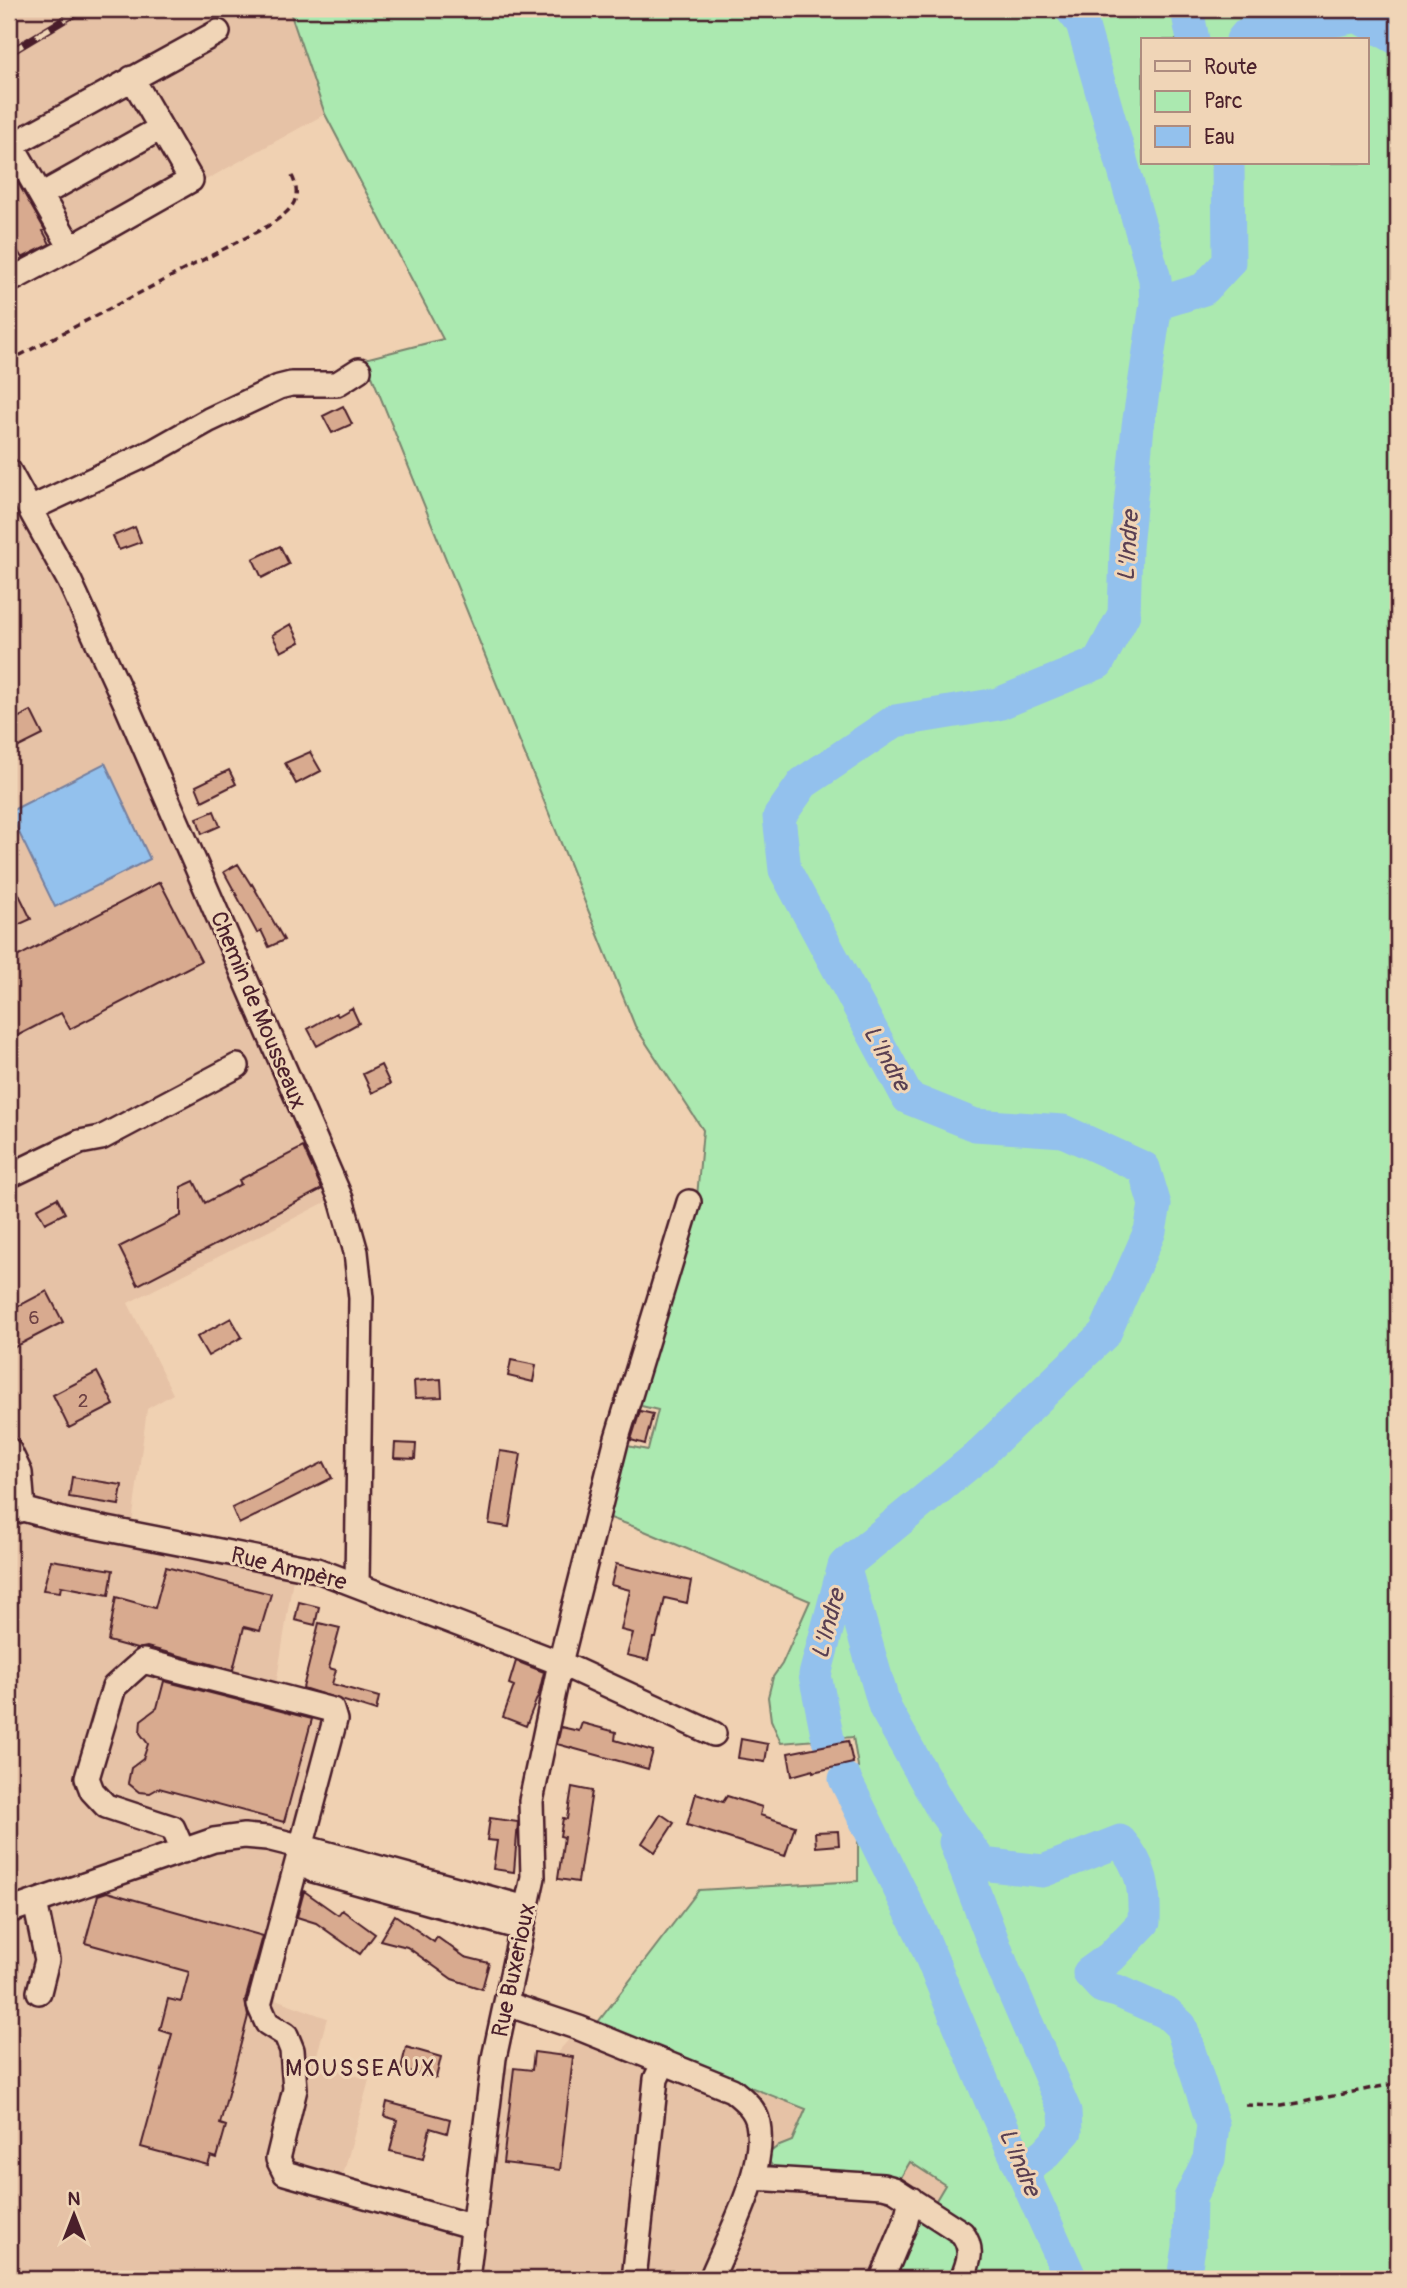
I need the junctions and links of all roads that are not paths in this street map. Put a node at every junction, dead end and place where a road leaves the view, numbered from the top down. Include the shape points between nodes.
1 (218, 32) dead end
2 (132, 78) junction
3 (161, 128) junction
4 (41, 195) junction
5 (71, 248) junction
6 (9, 281) edge
7 (359, 370) dead end
8 (9, 471) edge
9 (30, 509) junction
10 (237, 1066) dead end
11 (9, 1176) edge
12 (689, 1202) dead end
13 (9, 1450) edge
14 (16, 1511) edge
15 (357, 1584) junction
16 (560, 1663) junction
17 (714, 1734) dead end
18 (303, 1847) junction
19 (183, 1851) junction
20 (313, 1870) dead end
21 (34, 1902) junction
22 (9, 1911) edge
23 (524, 1918) junction
24 (39, 1992) dead end
25 (507, 2004) junction
26 (664, 2062) junction
27 (753, 2178) junction
28 (911, 2199) junction
29 (474, 2227) junction
30 (467, 2279) edge
31 (634, 2279) edge
32 (710, 2279) edge
33 (883, 2279) edge
34 (962, 2279) edge

1 - 2 street
2 - 3 street
2 - 4 street via 12,145
3 - 4 street
3 - 5 street via 191,180
4 - 5 street
5 - 6 street
7 - 9 street via 337,384 279,387
8 - 9 street, Chemin de Mousseaux
9 - 15 street, Chemin de Mousseaux via 70,582 125,702 341,1199 356,1252 362,1297
10 - 11 street via 101,1138 80,1142
12 - 16 street via 617,1438
13 - 14 street via 20,1473
14 - 15 street, Rue Ampère via 317,1570
15 - 16 street, Rue Ampère
16 - 17 street, Rue Ampère
16 - 23 street, Rue Buxerioux via 531,1801 533,1877
18 - 19 street via 244,1836
18 - 19 street via 335,1720 332,1710 143,1661 114,1687 87,1778 106,1806 173,1828
18 - 23 street
18 - 29 street via 258,2005 267,2023 286,2035 292,2049 295,2089 278,2159 285,2173
19 - 21 street
20 - 23 street
21 - 22 street
21 - 24 street via 47,1960
23 - 25 street, Rue Buxerioux
25 - 26 street
25 - 29 street, Rue Buxerioux via 494,2058
26 - 27 street via 732,2090 748,2102 758,2122
26 - 31 street via 656,2079
27 - 28 street via 883,2186
27 - 32 street
28 - 33 street
28 - 34 street via 968,2240 970,2251
29 - 30 street, Rue Buxerioux

